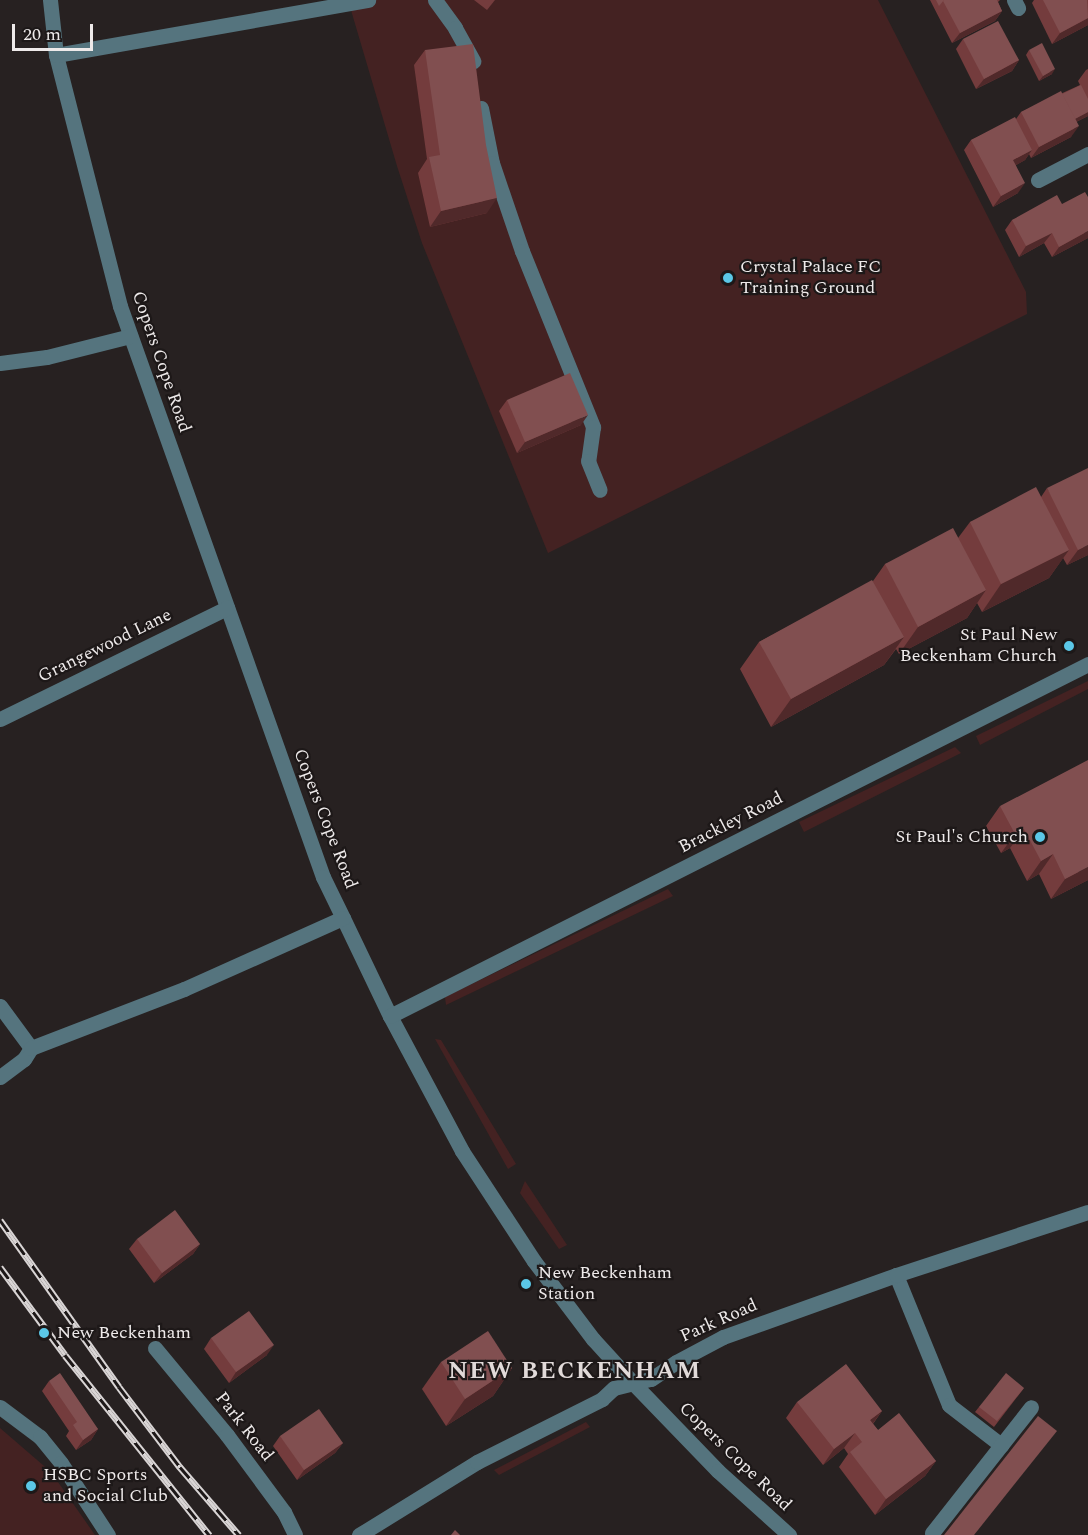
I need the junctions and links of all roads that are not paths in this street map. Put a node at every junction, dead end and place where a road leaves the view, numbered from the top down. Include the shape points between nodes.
1 (50, 0) edge
2 (368, 0) edge
3 (435, 0) edge
4 (56, 55) junction
5 (477, 81) edge
6 (480, 96) edge
7 (1088, 154) edge
8 (1038, 180) dead end
9 (130, 336) junction
10 (0, 363) edge
11 (600, 490) dead end
12 (227, 608) junction
13 (1088, 664) edge
14 (0, 719) edge
15 (343, 918) junction
16 (0, 1006) edge
17 (390, 1016) junction
18 (31, 1048) junction
19 (0, 1077) edge
20 (1088, 1212) edge
21 (896, 1275) junction
22 (155, 1348) dead end
23 (633, 1383) junction
24 (0, 1407) edge
25 (1031, 1407) dead end
26 (1002, 1445) junction
27 (932, 1533) dead end
28 (361, 1534) edge
29 (108, 1535) edge
30 (295, 1535) edge
31 (789, 1535) edge

1 - 4 street, Copers Cope Road
2 - 4 street
3 - 5 street via 472,59
4 - 9 street, Copers Cope Road
6 - 11 street via 492,163 593,427 588,461
7 - 8 street
9 - 10 street via 47,357
9 - 12 street, Copers Cope Road
12 - 14 street, Grangewood Lane
12 - 15 street, Copers Cope Road via 323,877
13 - 17 street, Brackley Road
15 - 17 street, Copers Cope Road
15 - 18 street via 184,989
16 - 18 street
17 - 23 street, Copers Cope Road via 462,1151 534,1261 593,1339
18 - 19 street via 24,1059
20 - 21 street, Park Road
21 - 23 street, Park Road via 723,1337 651,1379
21 - 26 street via 949,1405
22 - 30 street, Park Road via 246,1461 284,1512
23 - 28 street, Park Road via 614,1388 602,1399 477,1462
23 - 31 street, Copers Cope Road via 718,1471
24 - 29 street via 40,1437
25 - 26 street
26 - 27 street

